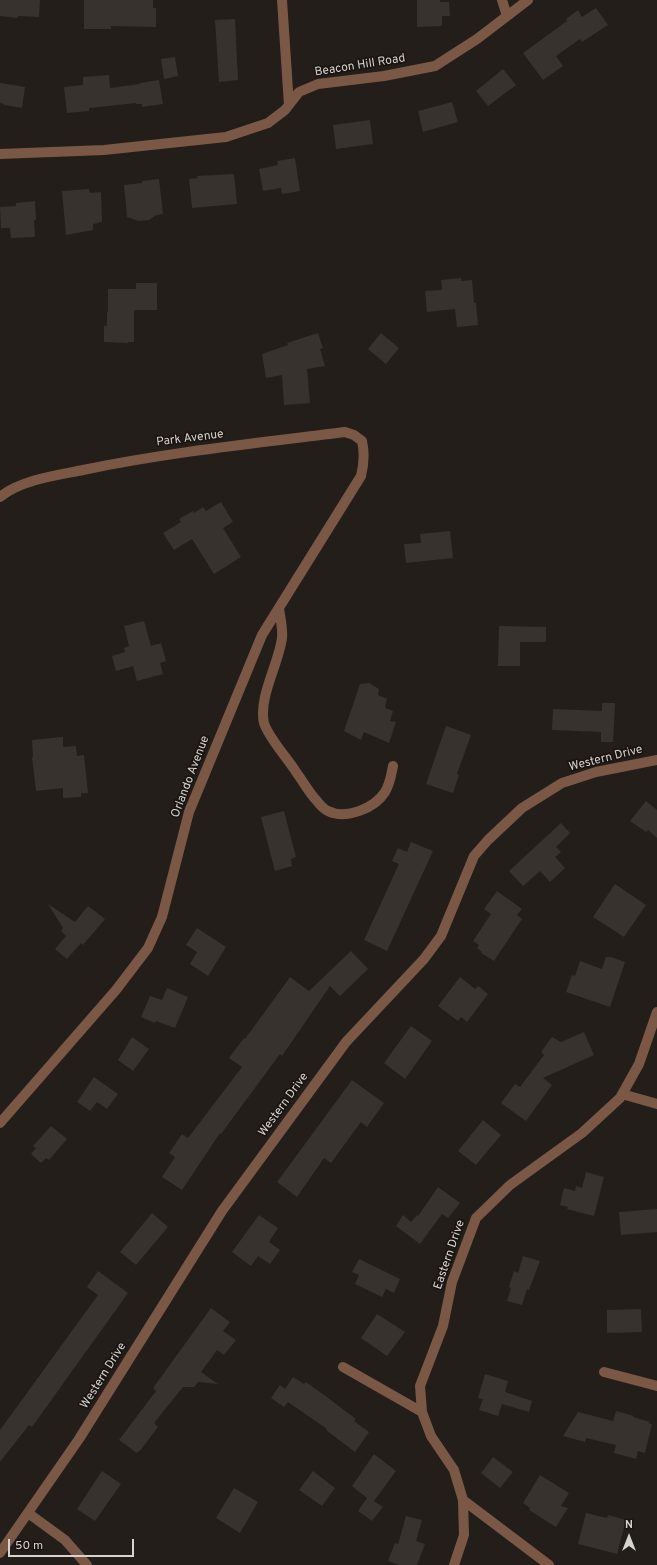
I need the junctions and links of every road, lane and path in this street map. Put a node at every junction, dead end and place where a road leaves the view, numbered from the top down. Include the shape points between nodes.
1 (282, 0) edge
2 (502, 0) edge
3 (528, 0) edge
4 (507, 16) junction
5 (290, 105) junction
6 (0, 154) edge
7 (364, 466) joint
8 (0, 497) edge
9 (279, 608) junction
10 (657, 760) edge
11 (393, 766) dead end
12 (657, 1012) edge
13 (622, 1094) junction
14 (657, 1104) edge
15 (0, 1123) edge
16 (343, 1367) dead end
17 (604, 1372) dead end
18 (657, 1386) edge
19 (422, 1412) junction
20 (463, 1500) junction
21 (28, 1513) junction
22 (0, 1553) edge
23 (87, 1565) edge
24 (454, 1565) edge
25 (549, 1565) edge

1 - 5 street
2 - 4 street
3 - 4 street, Beacon Hill Road
4 - 5 street, Beacon Hill Road via 435,66 384,76 318,84 299,92
5 - 6 street, Beacon Hill Road via 268,124 226,137 104,150
7 - 8 street, Park Avenue via 362,442 345,432 137,459 39,479 6,492
7 - 9 street, Orlando Avenue via 361,476
9 - 11 street via 282,637 268,686 264,724 316,801 328,811 338,814 364,809 384,794 390,783
9 - 15 street, Orlando Avenue via 262,635 189,812 162,917 148,948 116,990
10 - 21 street, Western Drive via 596,772 562,783 522,808 474,856 441,936 424,959 346,1042 222,1212 79,1439
12 - 13 street, Eastern Drive via 639,1064
13 - 14 street
13 - 19 street, Eastern Drive via 582,1133 510,1186 476,1218 452,1282 443,1326 420,1386
16 - 19 street
17 - 18 street
19 - 20 street, Eastern Drive via 431,1436 454,1470
20 - 24 street, Eastern Drive via 464,1535
20 - 25 street
21 - 22 street, Western Drive
21 - 23 street via 65,1540

